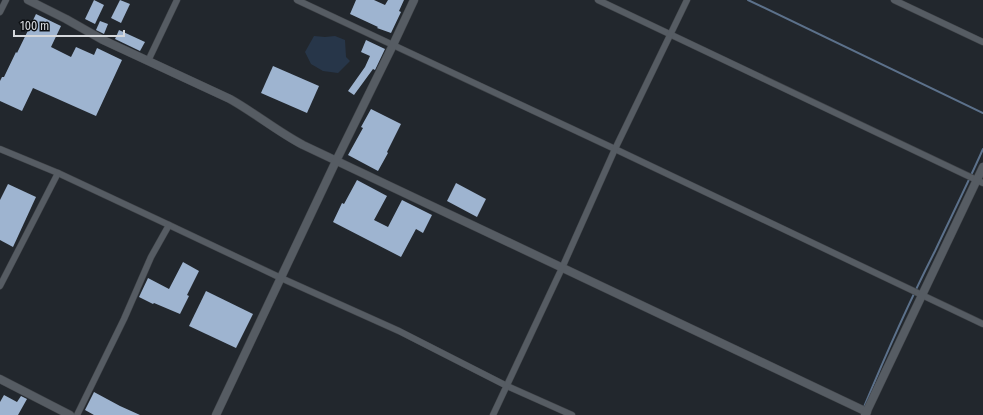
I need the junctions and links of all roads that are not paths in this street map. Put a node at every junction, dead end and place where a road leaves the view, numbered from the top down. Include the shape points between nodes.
1 (6, 0) edge
2 (28, 0) edge
3 (177, 0) edge
4 (297, 0) edge
5 (414, 0) edge
6 (598, 0) edge
7 (687, 0) edge
8 (894, 0) edge
9 (0, 12) edge
10 (670, 34) junction
11 (983, 42) edge
12 (393, 46) junction
13 (148, 61) junction
14 (0, 149) edge
15 (615, 149) junction
16 (336, 161) junction
17 (983, 167) edge
18 (58, 173) junction
19 (980, 182) edge
20 (169, 225) junction
21 (562, 268) junction
22 (281, 278) junction
23 (0, 286) edge
24 (922, 295) junction
25 (983, 324) edge
26 (0, 379) edge
27 (507, 386) junction
28 (868, 414) edge
29 (70, 415) edge
30 (77, 415) edge
31 (216, 415) edge
32 (493, 415) edge
33 (572, 415) edge

1 - 9 street
2 - 13 street
3 - 13 street
4 - 12 street
5 - 12 street
6 - 10 street
7 - 10 street
8 - 11 street
10 - 15 street
10 - 19 street
12 - 15 street
12 - 16 street
13 - 16 street via 230,99 294,140
14 - 18 street
15 - 21 street
15 - 24 street
16 - 21 street
16 - 22 street
17 - 19 street
18 - 20 street
18 - 23 street
19 - 24 street
20 - 22 street
20 - 30 street via 151,257
21 - 27 street
21 - 28 street
22 - 27 street via 399,331
22 - 31 street
24 - 25 street
24 - 28 street
26 - 29 street
27 - 32 street
27 - 33 street

